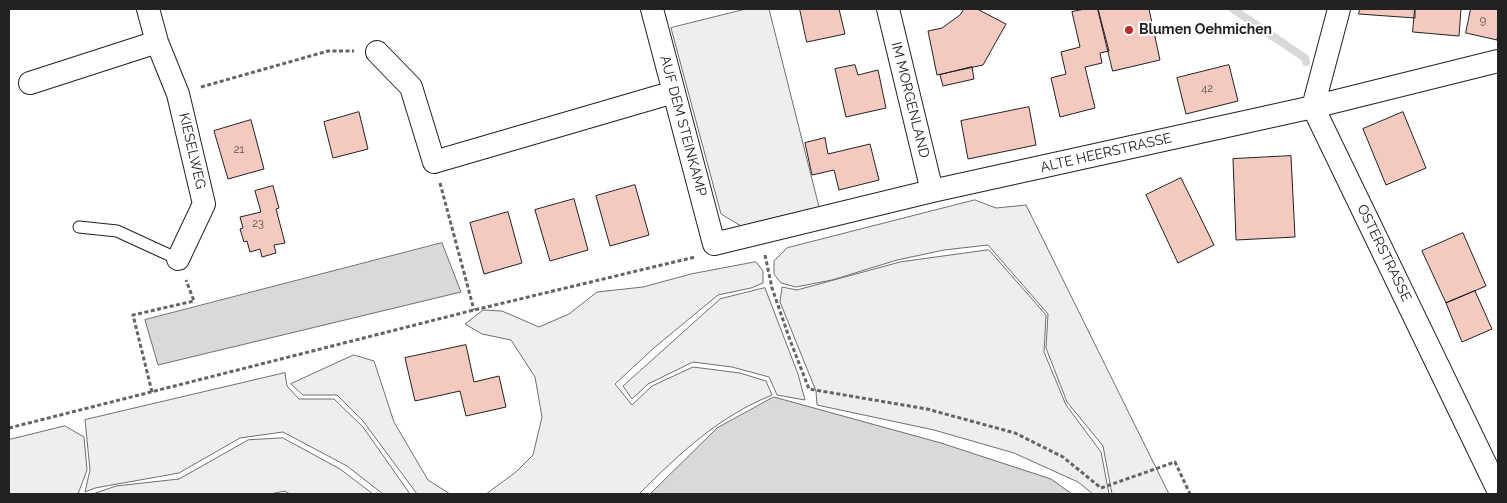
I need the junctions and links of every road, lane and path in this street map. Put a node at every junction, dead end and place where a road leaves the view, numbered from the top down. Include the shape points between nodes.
1 (148, 9) edge
2 (652, 9) edge
3 (888, 9) edge
4 (1339, 9) edge
5 (157, 42) junction
6 (377, 52) joint
7 (1498, 61) edge
8 (30, 82) dead end
9 (674, 92) junction
10 (178, 94) junction
11 (1313, 106) junction
12 (434, 162) junction
13 (932, 191) junction
14 (79, 227) dead end
15 (757, 234) junction
16 (714, 244) junction
17 (178, 259) junction
18 (474, 310) junction
19 (152, 392) junction
20 (9, 428) edge
21 (1498, 490) edge
22 (1190, 494) edge

1 - 5 street, KIESELWEG
2 - 9 street, AUF DEM STEINKAMP
3 - 13 street, IM MORGENLAND
4 - 11 street
5 - 8 street
5 - 10 street, KIESELWEG
6 - 10 path via 328,51
6 - 12 street via 410,87
7 - 11 street, ALTE HEERSTRASSE
9 - 12 street
9 - 16 street, AUF DEM STEINKAMP
10 - 17 street, KIESELWEG via 204,204
11 - 13 street, ALTE HEERSTRASSE
11 - 21 street, OSTERSTRASSE
12 - 18 path
13 - 15 street, ALTE HEERSTRASSE
14 - 17 lane via 117,231
15 - 16 street, ALTE HEERSTRASSE
15 - 22 path via 766,257 772,288 809,389 927,409 1015,433 1063,457 1101,488 1175,462
16 - 18 path via 694,258
17 - 19 path via 194,301 133,315
18 - 19 path
19 - 20 path

